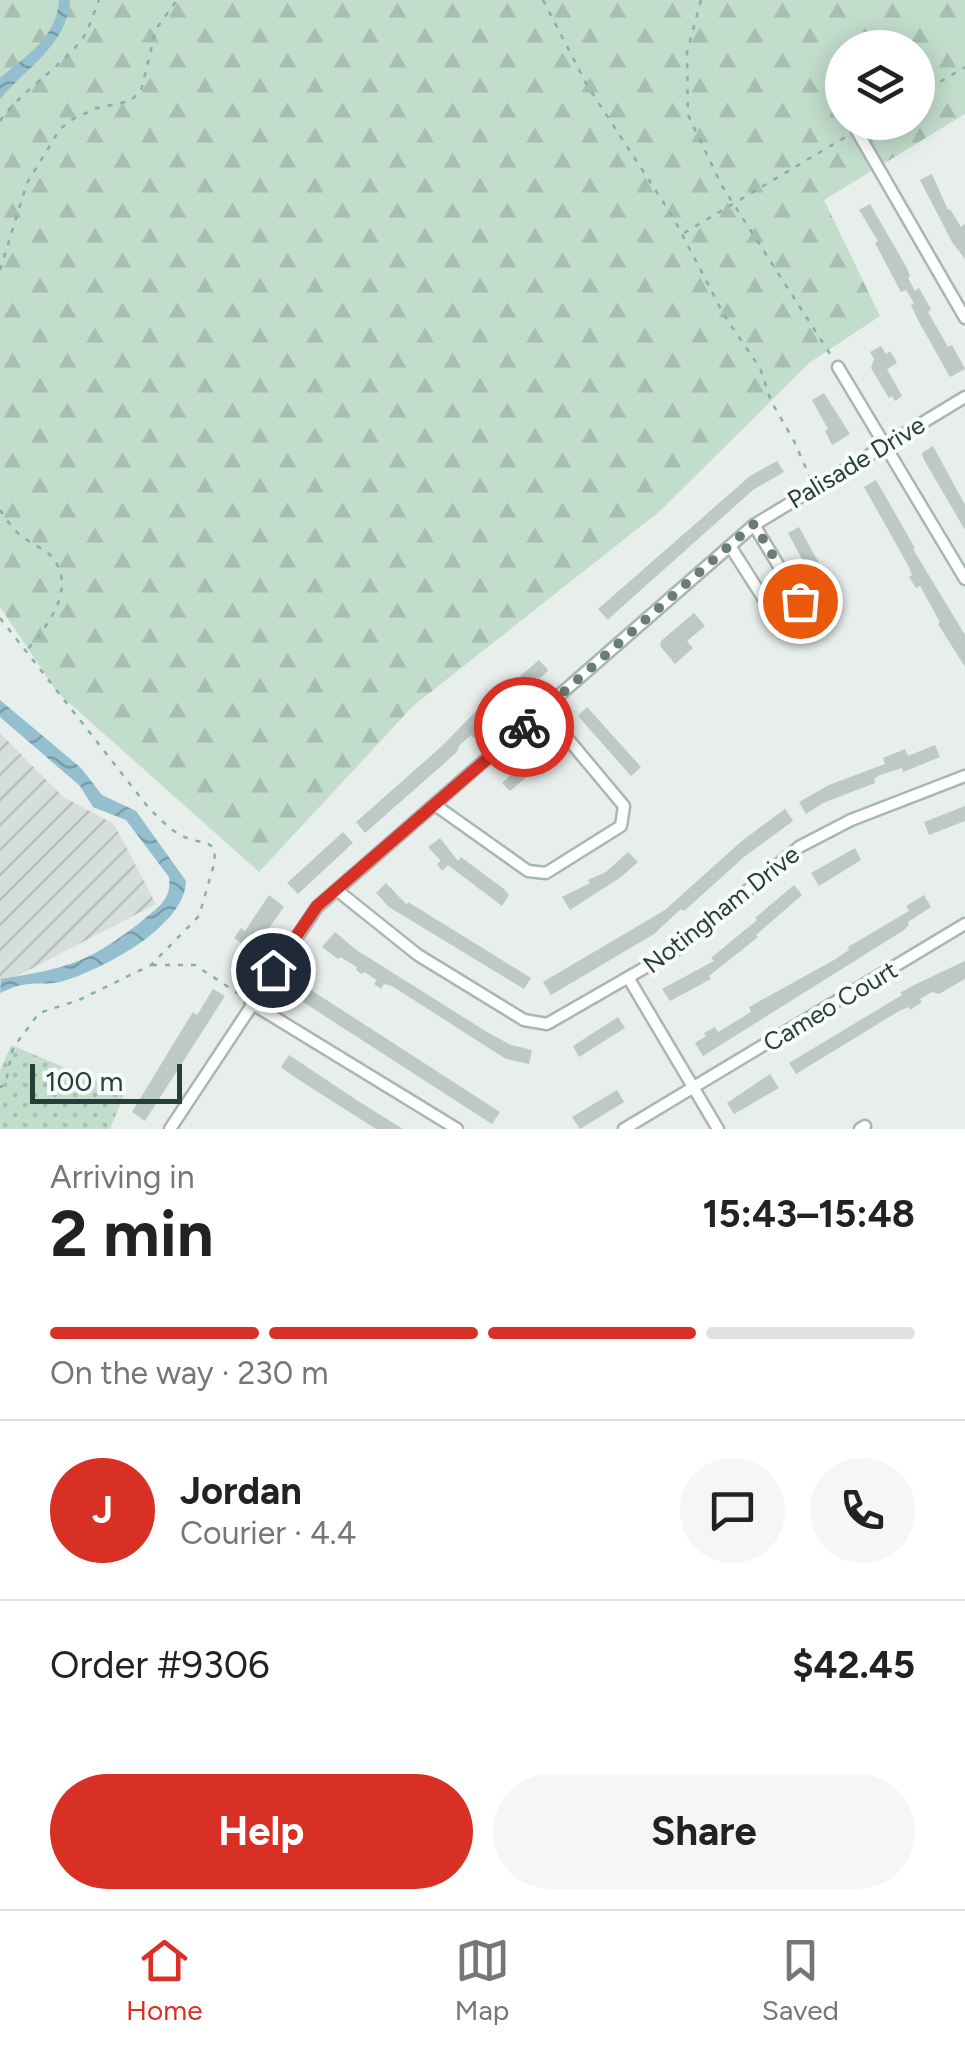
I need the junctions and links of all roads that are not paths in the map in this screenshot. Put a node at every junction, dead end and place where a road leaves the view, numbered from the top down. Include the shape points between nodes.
1 (863, 140) edge
2 (965, 318) edge
3 (838, 367) road end
4 (965, 397) edge
5 (886, 442) junction
6 (754, 524) junction
7 (730, 546) junction
8 (965, 578) edge
9 (543, 709) junction
10 (965, 776) edge
11 (435, 805) junction
12 (338, 890) junction
13 (965, 924) edge
14 (629, 980) junction
15 (251, 1002) junction
16 (694, 1088) junction
17 (171, 1129) edge
18 (457, 1129) edge
19 (624, 1129) edge
20 (718, 1129) edge

1 - 2 street
3 - 5 street
4 - 5 street, Palisade Drive
5 - 6 street, Palisade Drive
5 - 8 street
6 - 7 street, Palisade Drive
6 - 7 street via 800,601 800,620 781,626
7 - 9 street, Palisade Drive
9 - 11 street, Palisade Drive
9 - 11 street via 624,806 621,826 546,873 528,871
10 - 14 street, Notingham Drive via 799,847 679,948
11 - 12 street, Palisade Drive
12 - 14 street, Notingham Drive via 418,954 524,1020 547,1024
12 - 15 street, Palisade Drive via 317,906
13 - 16 street, Cameo Court
14 - 16 street
15 - 17 street, Palisade Drive
15 - 18 street
16 - 19 street, Cameo Court
16 - 20 street

